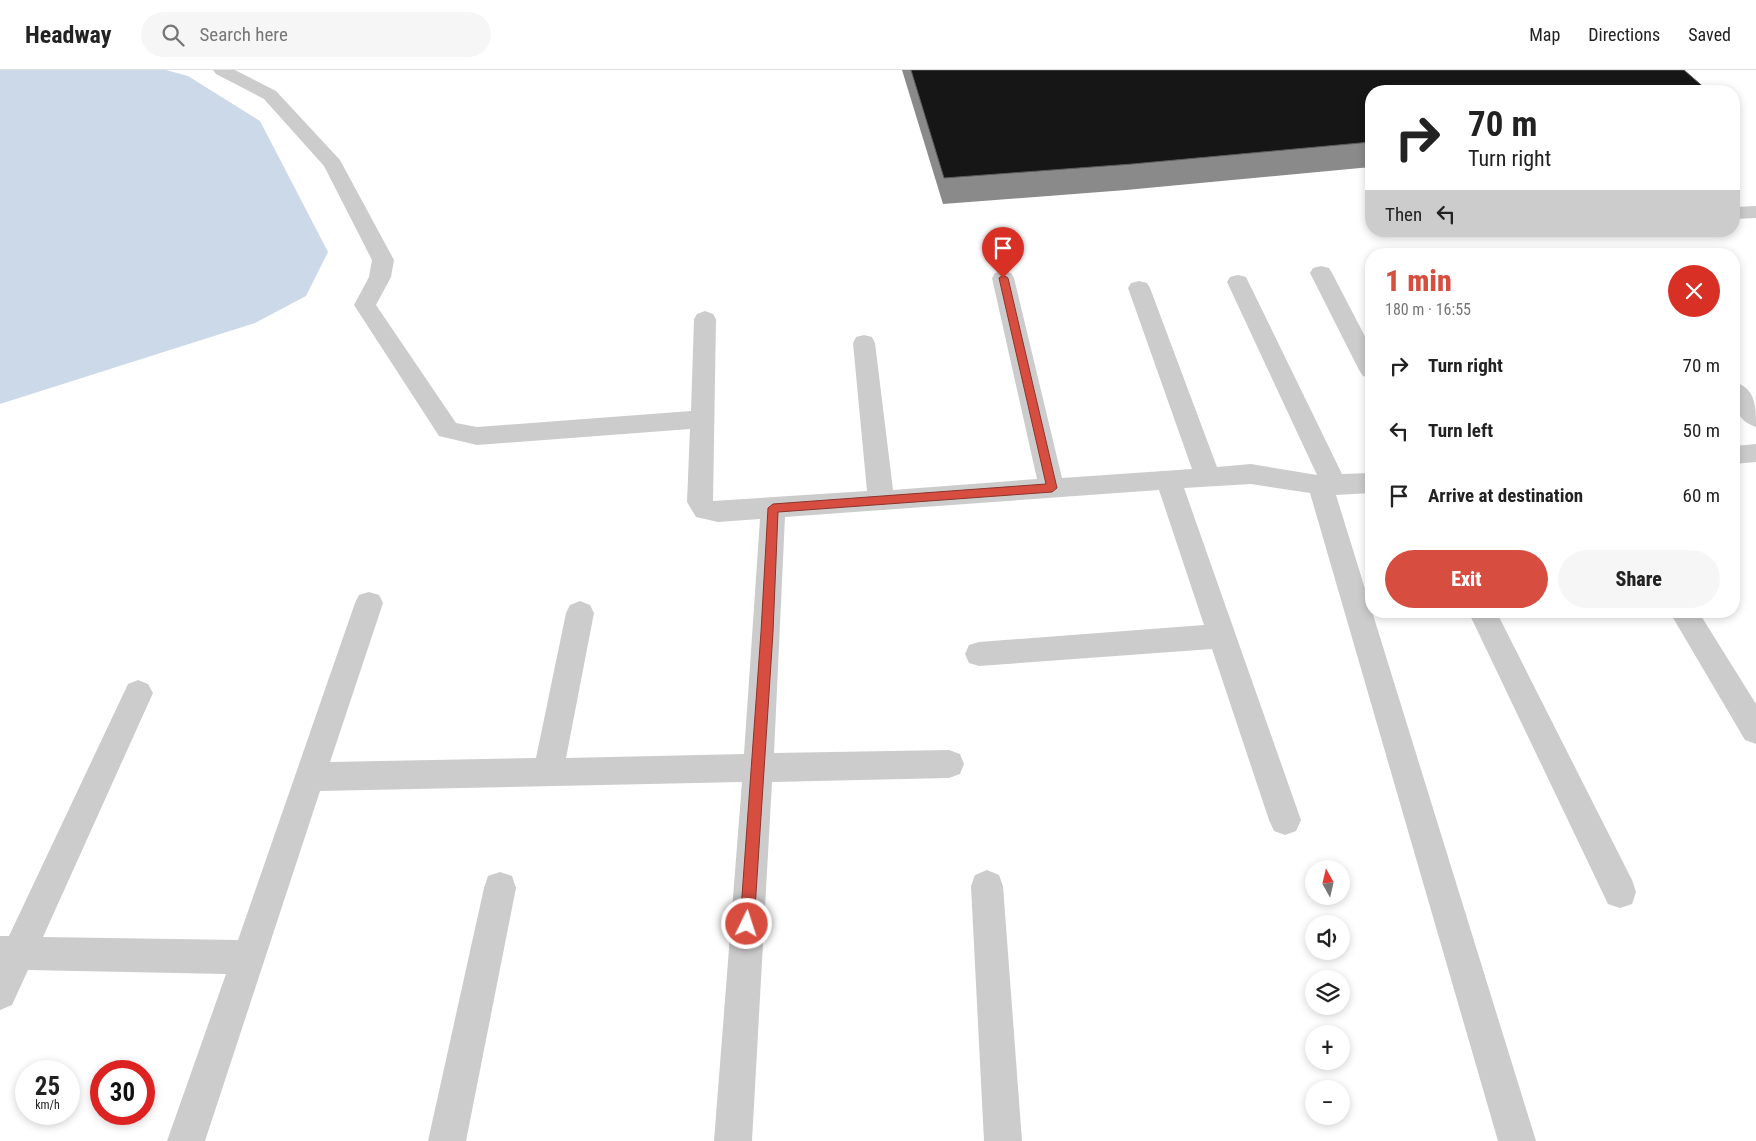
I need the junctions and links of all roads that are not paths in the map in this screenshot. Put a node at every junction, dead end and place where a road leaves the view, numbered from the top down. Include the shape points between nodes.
1 (222, 70) edge
2 (1321, 273) dead end
3 (1003, 278) dead end
4 (1238, 282) dead end
5 (1139, 288) dead end
6 (706, 319) dead end
7 (864, 343) dead end
8 (1365, 358) edge
9 (1740, 398) edge
10 (1756, 418) edge
11 (702, 420) junction
12 (1756, 453) edge
13 (1740, 454) edge
14 (1208, 477) junction
15 (1168, 480) junction
16 (1365, 483) edge
17 (1327, 485) junction
18 (1052, 488) junction
19 (881, 500) junction
20 (773, 508) junction
21 (369, 603) dead end
22 (580, 613) dead end
23 (1365, 616) edge
24 (1366, 618) edge
25 (1485, 618) edge
26 (1687, 618) edge
27 (1222, 636) junction
28 (979, 654) dead end
29 (138, 693) dead end
30 (1756, 730) edge
31 (949, 764) dead end
32 (758, 767) junction
33 (548, 772) junction
34 (310, 777) junction
35 (1285, 820) dead end
36 (987, 886) dead end
37 (500, 888) dead end
38 (1620, 892) dead end
39 (9, 953) edge
40 (249, 957) junction
41 (0, 993) edge
42 (186, 1141) edge
43 (447, 1141) edge
44 (733, 1141) edge
45 (1003, 1141) edge
46 (1517, 1141) edge

1 - 11 street via 270,95 333,164 383,260 384,267 365,305 448,430 477,436
2 - 8 street
3 - 18 street
4 - 17 street
5 - 14 street
6 - 11 street
7 - 19 street
9 - 10 street
11 - 20 street via 700,502 705,510
12 - 13 street
14 - 15 street
14 - 17 street via 1251,474
15 - 18 street
15 - 27 street
16 - 17 street
17 - 23 street
18 - 19 street
19 - 20 street
20 - 32 street
21 - 34 street
22 - 33 street
24 - 46 street
25 - 38 street
26 - 30 street
27 - 28 street
27 - 35 street
29 - 39 street
31 - 32 street
32 - 33 street
32 - 44 street
33 - 34 street
34 - 40 street
36 - 45 street
37 - 43 street
39 - 40 street
39 - 41 street
40 - 42 street

